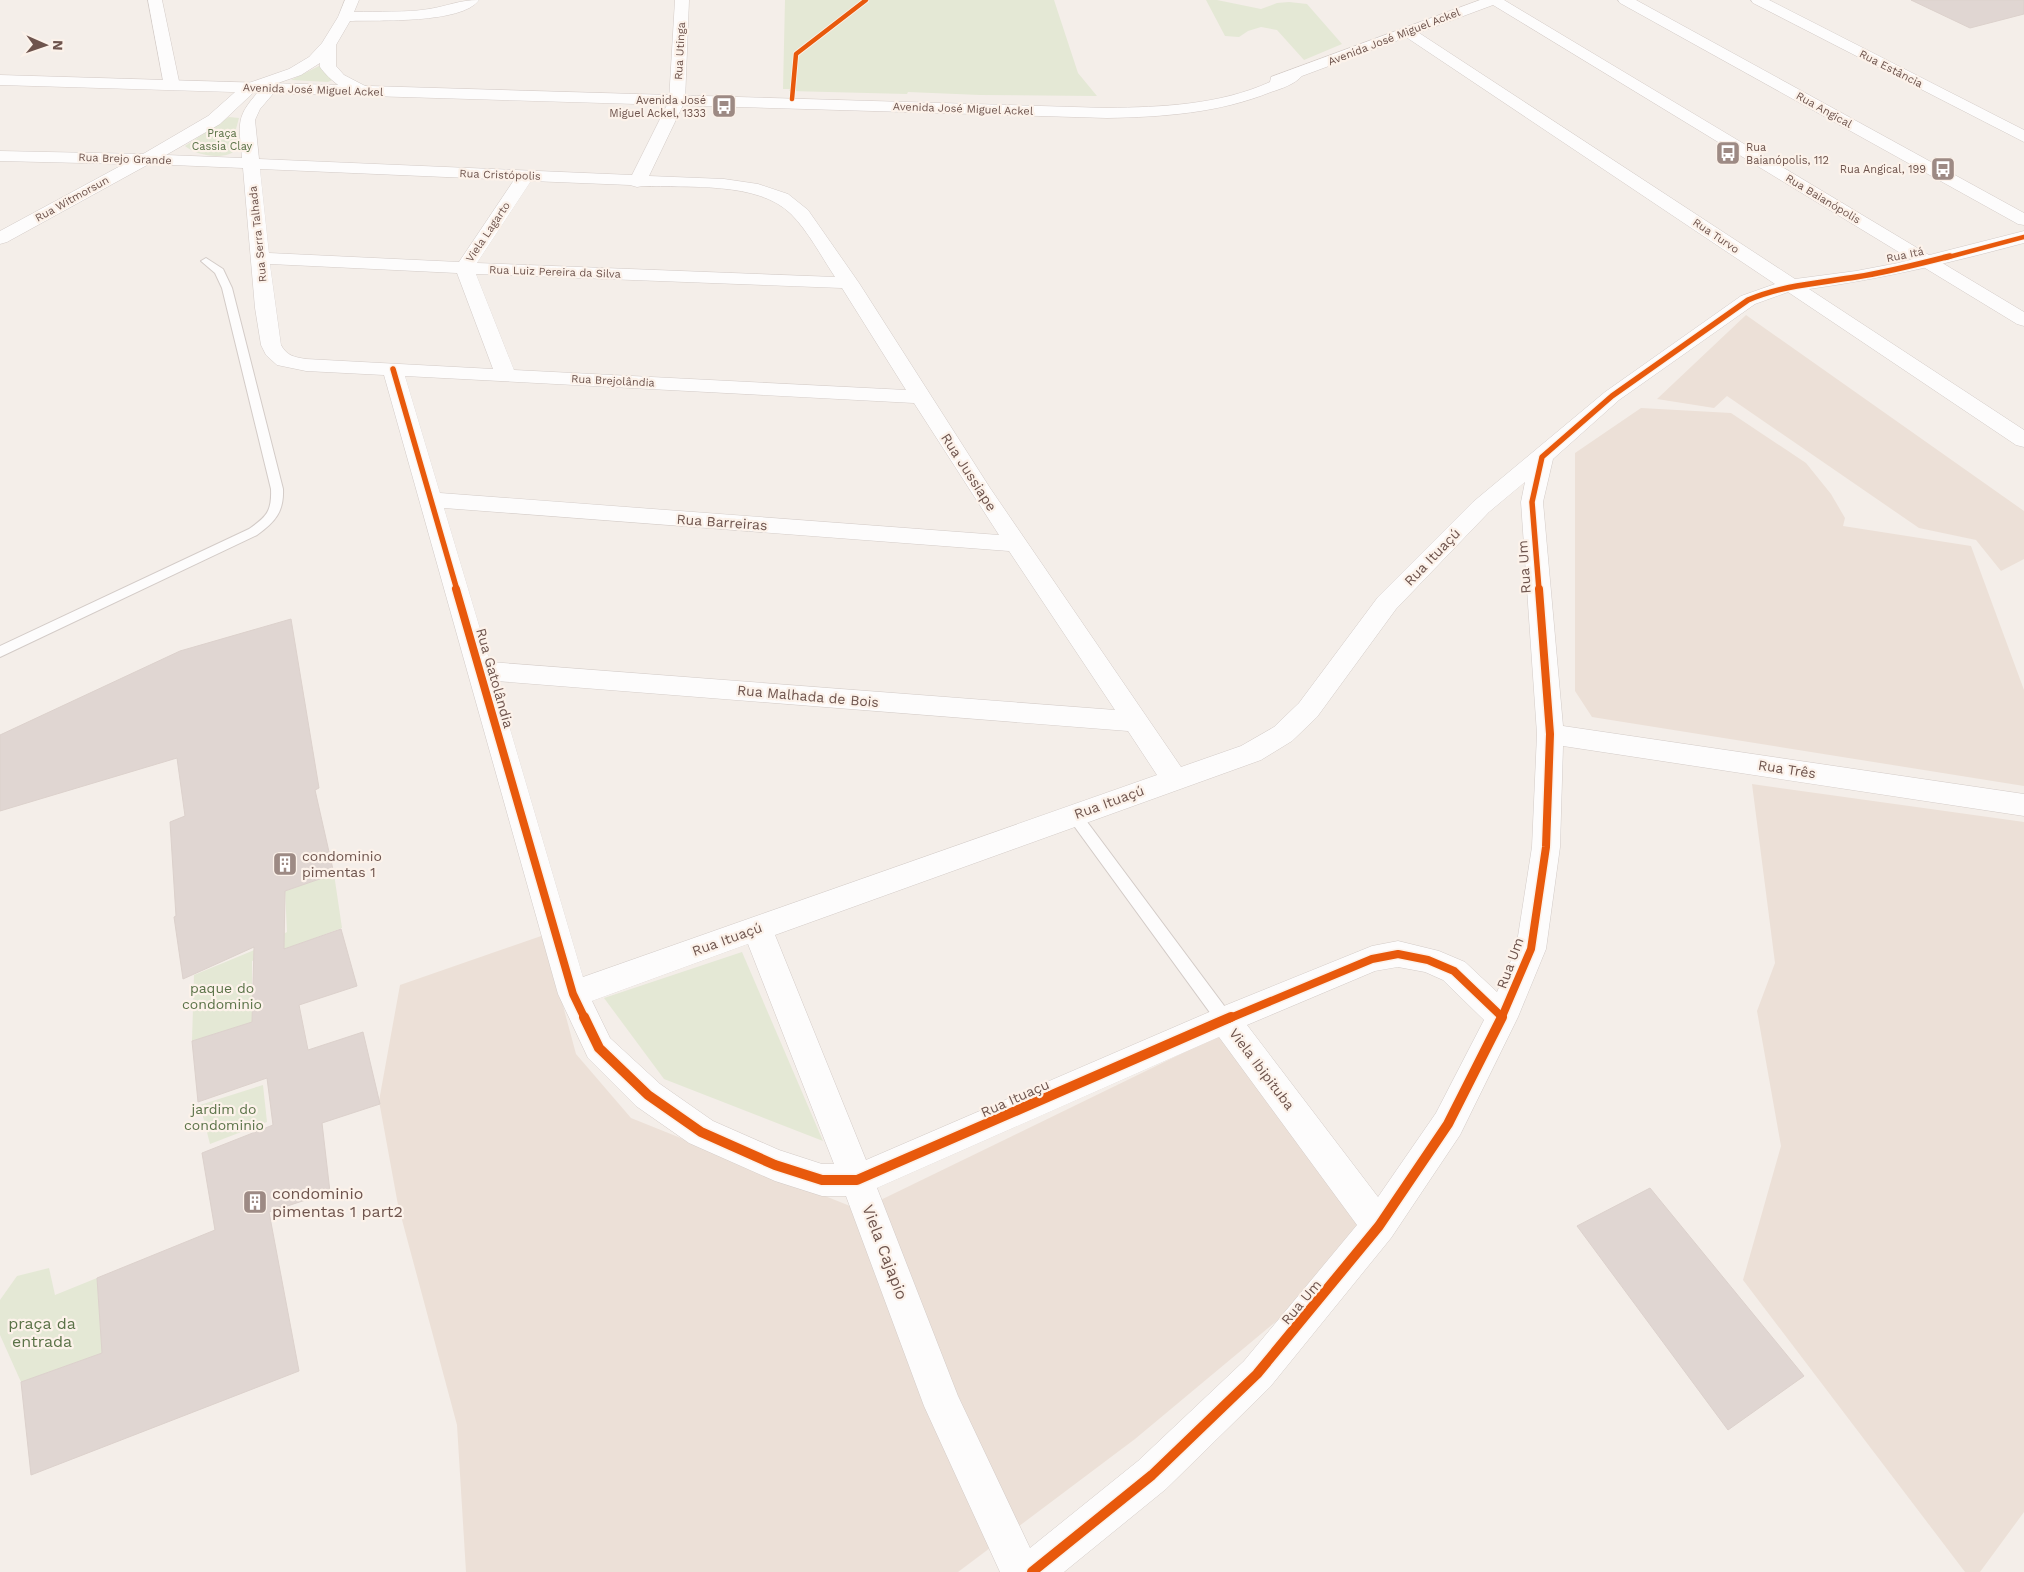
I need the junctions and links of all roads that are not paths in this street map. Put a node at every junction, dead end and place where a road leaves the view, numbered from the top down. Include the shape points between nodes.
1 (155, 0) edge
2 (352, 0) edge
3 (682, 0) edge
4 (1494, 0) edge
5 (1625, 0) edge
6 (1758, 0) edge
7 (468, 3) edge
8 (345, 17) junction
9 (1408, 32) junction
10 (328, 45) junction
11 (165, 58) junction
12 (0, 80) edge
13 (148, 84) junction
14 (172, 86) junction
15 (249, 88) junction
16 (270, 88) junction
17 (363, 91) junction
18 (677, 99) junction
19 (221, 114) junction
20 (248, 115) junction
21 (2024, 137) edge
22 (0, 156) edge
23 (143, 159) junction
24 (250, 165) junction
25 (526, 176) junction
26 (637, 182) junction
27 (749, 186) joint
28 (2024, 220) edge
29 (2024, 237) edge
30 (0, 238) edge
31 (260, 258) junction
32 (206, 261) dead end
33 (1928, 262) junction
34 (464, 268) junction
35 (849, 284) junction
36 (1789, 285) junction
37 (2024, 320) edge
38 (306, 365) joint
39 (393, 369) junction
40 (506, 375) junction
41 (920, 397) junction
42 (2024, 440) edge
43 (1542, 457) junction
44 (429, 499) junction
45 (1488, 501) junction
46 (1533, 517) junction
47 (1016, 544) junction
48 (0, 652) edge
49 (480, 670) junction
50 (1136, 722) junction
51 (1550, 734) junction
52 (1174, 779) junction
53 (2024, 805) edge
54 (1074, 815) junction
55 (757, 928) junction
56 (573, 994) junction
57 (1502, 1017) junction
58 (1225, 1020) junction
59 (857, 1180) junction
60 (1379, 1226) junction
61 (1021, 1572) edge
62 (1032, 1572) edge

1 - 11 street
2 - 8 street
3 - 18 street, Rua Utinga
4 - 9 street, Avenida José Miguel Ackel
4 - 33 street, Rua Baianópolis
5 - 28 street, Rua Angical
6 - 21 street, Rua Estância
7 - 8 street via 434,13
8 - 10 street
9 - 18 street, Avenida José Miguel Ackel via 1295,75 1240,91 1144,105
9 - 36 street, Rua Turvo
10 - 15 street via 314,60 295,72
10 - 17 street via 328,67 338,78
11 - 13 street
11 - 14 street
12 - 13 street, Avenida José Miguel Ackel
13 - 14 street, Avenida José Miguel Ackel
14 - 15 street, Avenida José Miguel Ackel
15 - 16 street, Avenida José Miguel Ackel
15 - 19 street
16 - 17 street, Avenida José Miguel Ackel
16 - 20 street
17 - 18 street, Avenida José Miguel Ackel
18 - 26 street
19 - 20 street
19 - 23 street via 192,134
20 - 24 street, Rua Serra Talhada
22 - 23 street, Rua Brejo Grande
23 - 24 street, Rua Brejo Grande
23 - 30 street, Rua Witmorsun
24 - 25 street, Rua Cristópolis
24 - 31 street, Rua Serra Talhada
25 - 26 street, Rua Cristópolis
25 - 34 street, Viela Lagarto
26 - 27 street, Rua Cristópolis
27 - 35 street, Rua Jussiape via 789,203 804,218
29 - 33 street, Rua Itá
31 - 34 street, Rua Luiz Pereira da Silva
31 - 38 street, Rua Serra Talhada via 271,345 276,355 284,360
32 - 48 lane via 219,271 227,288 277,489 278,505 272,519 253,532
33 - 36 street, Rua Itá via 1854,277
33 - 37 street, Rua Baianópolis
34 - 35 street, Rua Luiz Pereira da Silva
34 - 40 street, Viela Lagarto
35 - 41 street, Rua Jussiape
36 - 42 street, Rua Turvo
36 - 43 street via 1768,290 1748,300 1612,396
38 - 39 street, Rua Brejolândia
39 - 40 street, Rua Brejolândia
39 - 44 street, Rua Gatolândia
40 - 41 street, Rua Brejolândia
41 - 47 street, Rua Jussiape
43 - 45 street, Rua Ituaçú
43 - 46 street, Rua Um via 1532,502
44 - 47 street, Rua Barreiras
44 - 49 street, Rua Gatolândia
45 - 46 street via 1520,506
45 - 52 street, Rua Ituaçú via 1387,603 1308,710 1283,734 1251,753
46 - 51 street, Rua Um
47 - 50 street, Rua Jussiape
49 - 50 street, Rua Malhada de Bois
49 - 56 street, Rua Gatolândia
50 - 52 street, Rua Jussiape
51 - 53 street, Rua Três
51 - 57 street, Rua Um via 1546,846 1531,949
52 - 54 street, Rua Ituaçú
54 - 55 street, Rua Ituaçú
54 - 58 lane, Viela Ibipituba
55 - 56 street, Rua Ituaçú
55 - 59 street, Viela Cajapio
56 - 59 street, Rua Ituaçu via 599,1048 648,1095 701,1132 822,1180
57 - 58 street, Rua Ituaçu via 1454,971 1428,960 1398,954 1372,959
57 - 60 street, Rua Um via 1448,1124
58 - 59 street, Rua Ituaçu
58 - 60 street, Viela Ibipituba
59 - 61 street, Viela Cajapio via 943,1406
60 - 62 street, Rua Um via 1257,1374 1152,1475

